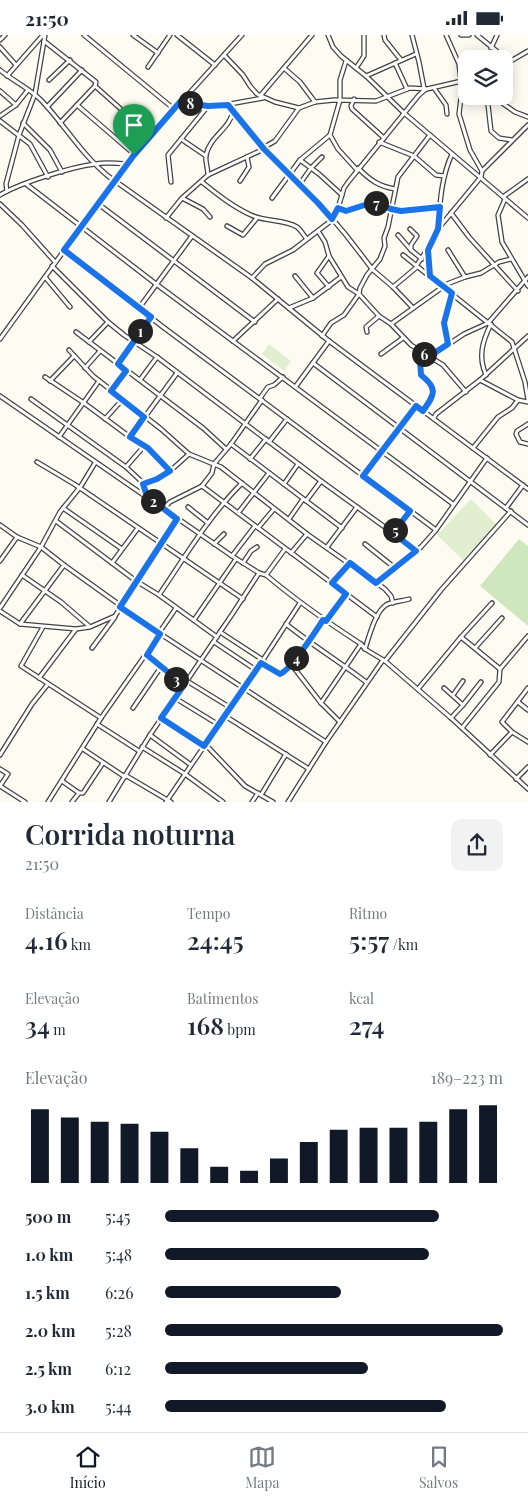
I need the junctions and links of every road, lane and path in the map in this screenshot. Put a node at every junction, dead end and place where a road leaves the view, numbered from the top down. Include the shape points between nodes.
1 (5, 35) edge
2 (44, 35) edge
3 (84, 35) edge
4 (133, 35) edge
5 (170, 35) edge
6 (177, 35) edge
7 (242, 35) edge
8 (312, 35) edge
9 (328, 35) edge
10 (364, 35) edge
11 (384, 35) edge
12 (412, 35) edge
13 (446, 35) edge
14 (461, 35) edge
15 (469, 35) edge
16 (476, 35) edge
17 (497, 35) edge
18 (0, 39) edge
19 (44, 40) junction
20 (0, 47) edge
21 (491, 48) junction
22 (494, 50) edge
23 (528, 51) edge
24 (158, 53) junction
25 (416, 54) junction
26 (224, 55) junction
27 (70, 60) junction
28 (401, 60) junction
29 (513, 60) edge
30 (346, 61) junction
31 (458, 62) edge
32 (395, 63) junction
33 (16, 65) junction
34 (215, 65) junction
35 (148, 67) dead end
36 (356, 68) junction
37 (0, 69) edge
38 (285, 69) junction
39 (82, 70) junction
40 (7, 75) junction
41 (366, 76) junction
42 (49, 80) dead end
43 (458, 82) edge
44 (95, 86) junction
45 (434, 88) junction
46 (407, 89) junction
47 (425, 89) junction
48 (28, 90) junction
49 (0, 91) edge
50 (34, 94) junction
51 (388, 96) junction
52 (262, 97) junction
53 (354, 99) junction
54 (340, 100) junction
55 (180, 102) junction
56 (315, 102) junction
57 (16, 105) junction
58 (78, 105) junction
59 (228, 105) junction
60 (460, 105) edge
61 (488, 105) edge
62 (505, 105) edge
63 (208, 106) junction
64 (47, 107) junction
65 (299, 108) junction
66 (174, 109) junction
67 (233, 111) junction
68 (404, 113) junction
69 (447, 114) dead end
70 (0, 116) edge
71 (528, 117) edge
72 (0, 121) edge
73 (23, 123) junction
74 (60, 123) junction
75 (528, 125) edge
76 (19, 135) junction
77 (150, 135) junction
78 (330, 135) junction
79 (430, 135) junction
80 (384, 138) junction
81 (180, 139) junction
82 (513, 140) junction
83 (380, 143) junction
84 (263, 149) junction
85 (452, 154) junction
86 (134, 155) junction
87 (206, 156) junction
88 (414, 156) junction
89 (247, 157) junction
90 (322, 157) dead end
91 (300, 160) junction
92 (94, 164) junction
93 (127, 164) junction
94 (311, 168) junction
95 (358, 169) junction
96 (482, 171) junction
97 (62, 172) junction
98 (208, 175) junction
99 (290, 176) junction
100 (444, 176) junction
101 (48, 177) junction
102 (481, 177) junction
103 (528, 179) edge
104 (114, 181) junction
105 (240, 181) dead end
106 (171, 182) dead end
107 (202, 182) junction
108 (26, 184) junction
109 (300, 185) junction
110 (395, 189) junction
111 (7, 191) junction
112 (0, 195) edge
113 (342, 195) junction
114 (182, 198) junction
115 (272, 198) dead end
116 (504, 198) junction
117 (0, 203) edge
118 (97, 203) junction
119 (440, 207) junction
120 (338, 208) junction
121 (391, 209) junction
122 (528, 209) edge
123 (451, 213) junction
124 (522, 213) junction
125 (210, 217) dead end
126 (166, 218) junction
127 (257, 218) junction
128 (528, 218) edge
129 (332, 219) junction
130 (81, 226) junction
131 (227, 226) dead end
132 (410, 229) dead end
133 (438, 229) junction
134 (318, 231) junction
135 (398, 235) dead end
136 (192, 236) junction
137 (307, 239) junction
138 (64, 250) junction
139 (410, 250) junction
140 (428, 250) junction
141 (448, 250) dead end
142 (404, 255) dead end
143 (329, 256) junction
144 (174, 259) junction
145 (422, 259) junction
146 (511, 259) junction
147 (55, 262) junction
148 (52, 266) junction
149 (494, 266) junction
150 (416, 267) junction
151 (373, 270) junction
152 (295, 276) dead end
153 (430, 276) junction
154 (45, 277) junction
155 (341, 277) junction
156 (465, 277) junction
157 (252, 278) junction
158 (527, 279) edge
159 (156, 284) junction
160 (444, 286) junction
161 (528, 286) edge
162 (329, 287) junction
163 (393, 287) junction
164 (518, 291) junction
165 (452, 293) junction
166 (360, 294) junction
167 (313, 298) junction
168 (278, 299) junction
169 (70, 307) dead end
170 (139, 308) junction
171 (289, 308) junction
172 (413, 308) junction
173 (379, 316) junction
174 (151, 317) junction
175 (108, 322) junction
176 (255, 322) junction
177 (391, 324) junction
178 (489, 324) junction
179 (76, 332) dead end
180 (368, 332) dead end
181 (322, 336) junction
182 (528, 336) edge
183 (403, 338) junction
184 (0, 339) edge
185 (133, 341) junction
186 (233, 341) junction
187 (329, 341) junction
188 (89, 342) junction
189 (448, 344) junction
190 (515, 347) junction
191 (69, 349) dead end
192 (100, 351) junction
193 (381, 354) dead end
194 (424, 354) junction
195 (74, 356) junction
196 (430, 356) junction
197 (157, 357) junction
198 (313, 363) junction
199 (118, 364) junction
200 (85, 368) junction
201 (126, 371) junction
202 (177, 373) junction
203 (486, 375) junction
204 (45, 377) dead end
205 (283, 377) junction
206 (480, 380) junction
207 (50, 381) junction
208 (99, 381) junction
209 (140, 381) junction
210 (296, 386) junction
211 (111, 391) junction
212 (466, 392) junction
213 (0, 395) edge
214 (160, 396) junction
215 (31, 399) dead end
216 (261, 399) junction
217 (122, 400) junction
218 (518, 400) junction
219 (528, 401) edge
220 (84, 403) junction
221 (416, 406) junction
222 (423, 411) junction
223 (144, 417) junction
224 (434, 418) junction
225 (105, 419) junction
226 (287, 419) junction
227 (246, 423) junction
228 (69, 424) junction
229 (528, 424) edge
230 (399, 428) junction
231 (59, 437) junction
232 (130, 437) junction
233 (268, 440) junction
234 (231, 444) junction
235 (528, 444) edge
236 (145, 445) junction
237 (473, 448) junction
238 (226, 449) junction
239 (382, 450) junction
240 (189, 454) junction
241 (487, 458) junction
242 (250, 459) junction
243 (37, 462) dead end
244 (95, 463) junction
245 (214, 464) junction
246 (298, 464) junction
247 (126, 467) junction
248 (170, 471) junction
249 (269, 473) junction
250 (363, 476) junction
251 (321, 481) junction
252 (471, 481) junction
253 (242, 483) junction
254 (143, 484) junction
255 (284, 485) junction
256 (523, 485) junction
257 (202, 486) junction
258 (79, 488) junction
259 (528, 489) edge
260 (254, 493) junction
261 (147, 496) junction
262 (305, 500) junction
263 (224, 503) junction
264 (453, 505) junction
265 (188, 507) dead end
266 (357, 507) junction
267 (63, 508) junction
268 (506, 508) junction
269 (163, 509) junction
270 (274, 509) junction
271 (410, 511) junction
272 (511, 511) junction
273 (238, 513) junction
274 (177, 519) junction
275 (289, 519) junction
276 (56, 521) junction
277 (208, 523) junction
278 (0, 525) edge
279 (528, 525) edge
280 (257, 527) junction
281 (138, 528) junction
282 (342, 528) junction
283 (436, 530) junction
284 (393, 533) junction
285 (200, 534) junction
286 (224, 534) dead end
287 (308, 534) junction
288 (17, 537) junction
289 (365, 543) dead end
290 (161, 544) junction
291 (214, 544) junction
292 (41, 547) junction
293 (257, 547) dead end
294 (328, 547) junction
295 (122, 549) junction
296 (285, 549) junction
297 (416, 551) junction
298 (291, 553) junction
299 (232, 556) junction
300 (183, 559) junction
301 (236, 559) junction
302 (0, 561) edge
303 (112, 563) junction
304 (243, 563) junction
305 (350, 563) junction
306 (64, 565) junction
307 (395, 568) junction
308 (259, 573) junction
309 (22, 575) junction
310 (266, 575) junction
311 (136, 581) junction
312 (220, 583) junction
313 (332, 583) junction
314 (376, 583) junction
315 (44, 591) junction
316 (346, 594) junction
317 (159, 595) junction
318 (242, 599) junction
319 (409, 599) dead end
320 (300, 603) junction
321 (393, 603) junction
322 (492, 603) dead end
323 (120, 607) junction
324 (176, 608) junction
325 (0, 609) edge
326 (115, 616) junction
327 (377, 617) junction
328 (502, 617) dead end
329 (194, 620) junction
330 (324, 621) junction
331 (20, 624) junction
332 (286, 624) junction
333 (43, 627) junction
334 (90, 627) junction
335 (76, 629) junction
336 (220, 632) junction
337 (160, 634) junction
338 (528, 636) edge
339 (217, 637) junction
340 (461, 637) junction
341 (214, 642) junction
342 (308, 642) junction
343 (362, 644) junction
344 (475, 648) junction
345 (92, 649) dead end
346 (365, 649) junction
347 (147, 655) junction
348 (201, 660) junction
349 (384, 661) junction
350 (262, 662) junction
351 (292, 664) junction
352 (160, 667) junction
353 (346, 667) junction
354 (500, 669) junction
355 (256, 670) junction
356 (39, 678) junction
357 (187, 680) junction
358 (463, 681) dead end
359 (366, 682) junction
360 (481, 683) dead end
361 (48, 684) junction
362 (184, 685) junction
363 (244, 688) junction
364 (444, 688) dead end
365 (528, 688) edge
366 (418, 689) junction
367 (453, 695) junction
368 (175, 698) junction
369 (518, 702) junction
370 (321, 703) junction
371 (463, 705) junction
372 (132, 708) dead end
373 (230, 709) junction
374 (528, 711) edge
375 (225, 716) junction
376 (101, 718) junction
377 (161, 718) junction
378 (451, 718) junction
379 (340, 722) junction
380 (97, 724) junction
381 (219, 725) junction
382 (462, 728) junction
383 (512, 732) junction
384 (150, 735) junction
385 (326, 742) junction
386 (528, 742) edge
387 (204, 745) junction
388 (142, 747) junction
389 (83, 749) junction
390 (139, 751) junction
391 (286, 754) junction
392 (0, 755) edge
393 (490, 755) junction
394 (103, 763) junction
395 (190, 765) junction
396 (528, 767) edge
397 (0, 769) edge
398 (309, 769) junction
399 (185, 774) junction
400 (125, 776) junction
401 (516, 779) junction
402 (62, 781) junction
403 (0, 786) edge
404 (528, 789) edge
405 (79, 793) junction
406 (259, 794) junction
407 (168, 801) edge
408 (25, 802) edge
409 (48, 802) edge
410 (72, 802) edge
411 (109, 802) edge
412 (223, 802) edge
413 (252, 802) edge
414 (273, 802) edge
415 (288, 802) edge

1 - 18 street
2 - 19 street
2 - 33 street
3 - 66 street
4 - 24 street
5 - 24 street
6 - 34 street
7 - 26 street
8 - 38 street
9 - 30 street via 333,47
10 - 36 street via 364,57
11 - 28 street
12 - 25 street
13 - 31 street
14 - 15 street
16 - 21 street
17 - 21 street
19 - 27 street
19 - 50 street
20 - 33 street
21 - 22 street
23 - 29 street
24 - 35 street
25 - 28 street
25 - 47 street
26 - 34 street
26 - 52 street
27 - 39 street
27 - 42 street
28 - 32 street
30 - 36 street
30 - 54 street via 340,80
32 - 41 street
32 - 46 street
33 - 40 street
34 - 55 street
36 - 41 street
37 - 40 street
38 - 52 street via 274,78
38 - 56 street
39 - 44 street via 96,81
39 - 64 street
40 - 48 street
41 - 51 street
43 - 45 street
44 - 58 street
44 - 77 street
45 - 47 street
45 - 69 street via 446,105
46 - 47 street
46 - 51 street
47 - 68 street
48 - 50 street
48 - 57 street
49 - 57 street
50 - 64 street
50 - 73 street
51 - 53 street via 370,102
51 - 68 street
52 - 59 street
52 - 65 street
53 - 54 street
53 - 80 street via 352,109
54 - 56 street
54 - 78 street
55 - 63 street
55 - 66 street
56 - 65 street
57 - 70 street
58 - 74 street
58 - 86 street
59 - 63 street
59 - 67 street
60 - 96 street via 459,115 470,149
61 - 82 street via 491,131 499,138
62 - 71 street
63 - 81 street
64 - 74 street
65 - 84 street via 275,141
66 - 77 street
67 - 84 street
67 - 87 street via 231,120 214,137
68 - 79 street
68 - 80 street
72 - 76 street
73 - 76 street
73 - 97 street via 50,150
74 - 92 street
75 - 82 street
76 - 101 street via 30,144
76 - 111 street
77 - 86 street
78 - 91 street
78 - 95 street via 338,149
79 - 85 street
79 - 88 street
80 - 83 street
81 - 87 street
81 - 106 street via 167,157
82 - 96 street
83 - 88 street
83 - 95 street
84 - 89 street
84 - 99 street
85 - 100 street
85 - 102 street
86 - 93 street
87 - 98 street
88 - 100 street via 436,175
88 - 110 street via 398,177
89 - 98 street
89 - 105 street via 249,167
90 - 94 street
91 - 94 street
91 - 99 street
92 - 93 street
92 - 97 street
92 - 104 street
93 - 104 street
94 - 109 street
94 - 113 street
95 - 110 street via 371,182
95 - 113 street
96 - 102 street
97 - 101 street
98 - 107 street
99 - 109 street
99 - 115 street
100 - 119 street
101 - 108 street
102 - 116 street
102 - 123 street
103 - 116 street
104 - 118 street
104 - 126 street
107 - 114 street
107 - 127 street
108 - 111 street
108 - 130 street
109 - 129 street
110 - 121 street
111 - 112 street
113 - 120 street
114 - 125 street via 203,209
114 - 126 street
116 - 124 street
116 - 146 street via 498,224 502,242
117 - 147 street
118 - 130 street
118 - 144 street
119 - 121 street via 412,211
119 - 133 street
120 - 121 street via 346,211 374,202
120 - 129 street
121 - 151 street via 383,253
122 - 124 street
123 - 133 street
123 - 149 street
124 - 128 street
126 - 136 street
127 - 131 street via 244,235
127 - 137 street via 297,227
129 - 134 street
129 - 151 street
130 - 138 street
130 - 159 street
132 - 139 street via 417,236
133 - 140 street
134 - 137 street
134 - 143 street
135 - 139 street
136 - 144 street
136 - 157 street
137 - 157 street via 265,264
138 - 147 street
138 - 170 street
139 - 145 street
140 - 145 street
140 - 153 street
141 - 156 street
142 - 150 street
143 - 155 street
143 - 162 street via 317,273
144 - 159 street
144 - 176 street
145 - 150 street
146 - 149 street
146 - 158 street
147 - 148 street
148 - 154 street
148 - 175 street
149 - 156 street
149 - 164 street
150 - 153 street
150 - 163 street
151 - 163 street
151 - 166 street via 362,282
152 - 167 street
153 - 160 street
154 - 169 street
154 - 184 street
155 - 162 street
155 - 166 street via 348,287
156 - 160 street
157 - 168 street
158 - 161 street
158 - 164 street
159 - 170 street
159 - 186 street
160 - 165 street
160 - 172 street
162 - 167 street
163 - 172 street
164 - 178 street
165 - 178 street
165 - 189 street via 444,323
166 - 173 street
166 - 181 street
167 - 171 street
168 - 171 street
168 - 176 street
170 - 174 street
171 - 181 street
172 - 177 street
173 - 177 street
173 - 180 street via 366,327
174 - 185 street
174 - 216 street
175 - 185 street
175 - 188 street
176 - 186 street
177 - 183 street
178 - 189 street
178 - 190 street
178 - 203 street via 481,350
179 - 188 street
181 - 187 street
182 - 190 street
183 - 193 street
183 - 194 street
185 - 197 street
185 - 199 street
186 - 205 street
187 - 198 street
187 - 221 street
188 - 192 street
189 - 196 street
190 - 203 street
190 - 219 street
191 - 195 street
192 - 199 street
192 - 200 street
194 - 196 street
194 - 222 street via 420,373 434,395
195 - 200 street
195 - 207 street
196 - 212 street via 443,365
197 - 202 street
197 - 209 street
198 - 210 street
198 - 230 street
199 - 201 street
200 - 208 street
201 - 209 street
201 - 211 street
202 - 214 street
202 - 227 street
203 - 206 street
204 - 207 street
205 - 210 street
205 - 216 street via 268,387
206 - 212 street
206 - 218 street
207 - 220 street
208 - 211 street
208 - 220 street
209 - 214 street
210 - 239 street
211 - 217 street
212 - 224 street
213 - 231 street
214 - 223 street
214 - 238 street
215 - 228 street
216 - 226 street
216 - 227 street
217 - 223 street
217 - 225 street
218 - 219 street
218 - 237 street via 498,417
220 - 225 street
220 - 228 street
221 - 222 street
221 - 230 street
222 - 224 street
223 - 232 street
223 - 240 street
224 - 237 street
225 - 232 street
226 - 233 street
226 - 250 street
227 - 233 street
227 - 234 street
228 - 231 street
228 - 247 street
229 - 235 street via 516,433 520,442
230 - 239 street
230 - 252 street
231 - 244 street
232 - 236 street
233 - 242 street
233 - 246 street
234 - 238 street
234 - 242 street
236 - 247 street
236 - 248 street
237 - 241 street
238 - 245 street
239 - 250 street
239 - 264 street
240 - 245 street
240 - 248 street
241 - 252 street
241 - 256 street
242 - 249 street
243 - 258 street
244 - 258 street
244 - 261 street
245 - 253 street
245 - 257 street via 212,473
246 - 251 street
246 - 255 street
247 - 254 street
248 - 254 street
249 - 255 street
249 - 260 street
250 - 271 street
251 - 262 street
251 - 266 street
252 - 264 street
252 - 268 street
253 - 260 street
253 - 263 street
254 - 261 street
255 - 262 street
256 - 259 street
256 - 268 street
257 - 263 street
257 - 269 street
258 - 267 street
258 - 281 street
260 - 270 street
260 - 273 street
261 - 269 street
262 - 275 street
262 - 282 street
263 - 273 street
263 - 277 street
264 - 283 street
265 - 277 street
266 - 282 street
266 - 284 street
267 - 276 street
267 - 295 street
268 - 272 street
269 - 274 street
270 - 275 street
270 - 280 street
271 - 283 street
271 - 284 street
272 - 279 street
272 - 349 street
273 - 280 street
274 - 285 street
274 - 290 street
275 - 287 street
276 - 292 street
276 - 303 street
277 - 285 street
278 - 288 street
280 - 296 street
280 - 299 street
281 - 290 street
281 - 295 street
282 - 294 street
283 - 297 street
284 - 297 street
285 - 291 street
285 - 300 street
286 - 291 street
287 - 294 street
287 - 298 street
288 - 292 street
288 - 302 street
289 - 307 street
290 - 300 street
290 - 311 street
291 - 299 street
292 - 306 street
292 - 309 street
293 - 304 street via 250,551
294 - 305 street
295 - 303 street
296 - 298 street
296 - 310 street
297 - 307 street
298 - 313 street
299 - 301 street
300 - 312 street
300 - 317 street
301 - 304 street
301 - 312 street
303 - 311 street
304 - 308 street
305 - 313 street
305 - 314 street
306 - 315 street
306 - 323 street
307 - 314 street
308 - 310 street
308 - 318 street
309 - 315 street
309 - 325 street
310 - 320 street
311 - 317 street
311 - 323 street
312 - 318 street
312 - 329 street
313 - 316 street
314 - 321 street via 385,589
315 - 331 street
315 - 334 street
316 - 327 street
316 - 330 street
317 - 324 street
318 - 336 street
319 - 321 street
320 - 330 street
320 - 332 street
321 - 327 street via 388,603
322 - 340 street
323 - 326 street
323 - 337 street
324 - 329 street
324 - 337 street
325 - 331 street
326 - 334 street
326 - 345 street
327 - 346 street
328 - 344 street
329 - 339 street
330 - 342 street
330 - 343 street
331 - 333 street
332 - 342 street
332 - 350 street
333 - 335 street
333 - 356 street via 21,666
334 - 335 street
335 - 356 street
336 - 339 street
336 - 350 street
337 - 347 street
337 - 348 street
338 - 354 street
339 - 341 street
340 - 344 street
340 - 366 street
341 - 348 street
341 - 355 street
342 - 351 street
342 - 353 street
343 - 346 street
343 - 353 street
344 - 354 street
346 - 349 street
347 - 352 street
347 - 376 street
348 - 357 street
348 - 363 street
349 - 359 street
349 - 366 street
350 - 351 street via 280,674
350 - 355 street
351 - 370 street
352 - 362 street
352 - 372 street
353 - 359 street
353 - 370 street
354 - 382 street via 499,682
355 - 363 street
356 - 361 street
357 - 362 street
357 - 373 street
358 - 367 street
359 - 379 street
360 - 371 street
361 - 376 street
361 - 392 street
362 - 368 street
363 - 373 street
363 - 385 street
364 - 367 street
365 - 369 street
366 - 378 street
367 - 371 street
368 - 377 street
368 - 381 street
369 - 374 street
369 - 383 street via 502,720
370 - 379 street
371 - 378 street
373 - 375 street
375 - 381 street
375 - 391 street
376 - 380 street
377 - 384 street
377 - 387 street
378 - 382 street
379 - 385 street
380 - 389 street
380 - 390 street
381 - 387 street
382 - 393 street
383 - 386 street
383 - 393 street
384 - 388 street
384 - 395 street
385 - 398 street
387 - 395 street
387 - 406 street via 245,786
388 - 390 street
388 - 399 street
389 - 394 street
389 - 402 street
390 - 400 street
391 - 398 street
391 - 406 street
393 - 401 street
394 - 400 street
394 - 405 street via 83,793
395 - 399 street
396 - 401 street
397 - 403 street via 8,774
398 - 415 street
399 - 407 street
399 - 412 street
400 - 407 street
400 - 411 street
401 - 404 street
402 - 405 street
402 - 409 street
403 - 408 street
405 - 410 street
406 - 413 street
406 - 414 street

